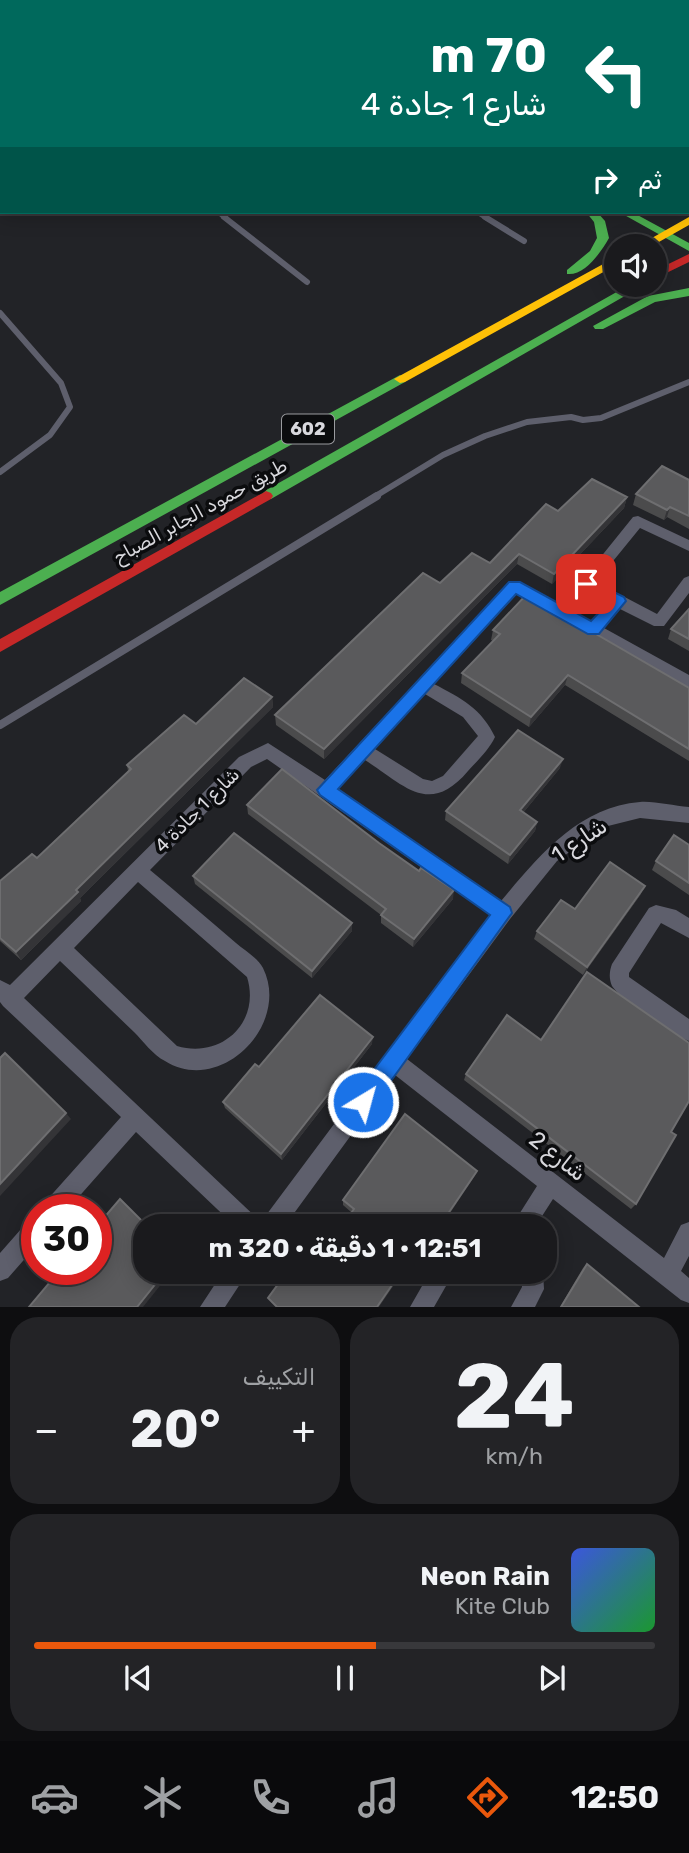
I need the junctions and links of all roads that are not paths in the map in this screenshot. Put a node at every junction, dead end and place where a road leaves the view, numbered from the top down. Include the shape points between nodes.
1 (221, 214) edge
2 (480, 214) edge
3 (593, 214) edge
4 (628, 214) edge
5 (674, 214) edge
6 (687, 230) edge
7 (664, 234) junction
8 (524, 241) dead end
9 (667, 247) edge
10 (689, 257) edge
11 (604, 267) edge
12 (667, 269) edge
13 (307, 282) dead end
14 (604, 288) edge
15 (689, 292) edge
16 (617, 297) edge
17 (0, 313) edge
18 (500, 323) junction
19 (513, 355) junction
20 (689, 382) edge
21 (0, 472) edge
22 (689, 546) edge
23 (689, 582) edge
24 (0, 599) edge
25 (618, 601) junction
26 (593, 630) junction
27 (0, 646) edge
28 (689, 683) edge
29 (424, 685) junction
30 (0, 725) edge
31 (363, 750) junction
32 (326, 790) junction
33 (689, 815) edge
34 (137, 870) junction
35 (503, 913) junction
36 (689, 929) edge
37 (60, 948) junction
38 (5, 994) edge
39 (689, 1031) edge
40 (394, 1061) junction
41 (135, 1117) junction
42 (551, 1184) junction
43 (67, 1194) edge
44 (237, 1214) edge
45 (280, 1214) edge
46 (531, 1214) edge
47 (689, 1233) edge
48 (21, 1246) edge
49 (0, 1270) edge
50 (667, 1275) junction
51 (228, 1284) edge
52 (435, 1284) edge
53 (533, 1284) edge
54 (689, 1292) edge
55 (211, 1307) edge
56 (421, 1307) edge
57 (522, 1307) edge

1 - 13 lane
2 - 8 lane
3 - 18 main road via 603,231 595,255
4 - 7 main road
5 - 6 main road
6 - 7 main road
6 - 7 main road
6 - 9 main road
10 - 12 main road
11 - 18 main road, طريق حمود الجابر الصباح / 602
14 - 19 main road via 527,335
15 - 19 main road via 652,299 543,354
16 - 19 main road, طريق حمود الجابر الصباح / 602
17 - 21 lane via 61,383 70,407 50,435
18 - 24 main road, طريق حمود الجابر الصباح / 602
19 - 27 main road, طريق حمود الجابر الصباح / 602
20 - 30 lane via 601,418 527,422 443,455
22 - 25 street via 638,521 586,584
23 - 25 street via 659,622
25 - 26 street
26 - 28 street
26 - 29 street via 514,586
29 - 31 street
29 - 31 street via 471,713 487,737 449,781 433,789 418,785
31 - 32 street
32 - 34 street, شارع 1 جادة 4 via 268,750 245,762
32 - 35 street, شارع 1 جادة 4
33 - 35 street, شارع 1 via 640,810 600,820 551,855
34 - 37 street, شارع 1 جادة 4
34 - 37 street, شارع 1 جادة 4 via 255,971 261,994 258,1015 246,1036 218,1055 194,1059 172,1054
35 - 40 street, شارع 1
36 - 39 street via 669,916 656,914 619,971 627,989
37 - 38 street, شارع 1 جادة 4
38 - 41 street
40 - 42 street, شارع 2
40 - 45 street, شارع 1
41 - 43 street
41 - 44 street
42 - 46 street
42 - 50 street, شارع 2
47 - 50 street
48 - 49 street
50 - 54 street, شارع 2
51 - 55 street
52 - 56 street
53 - 57 street

